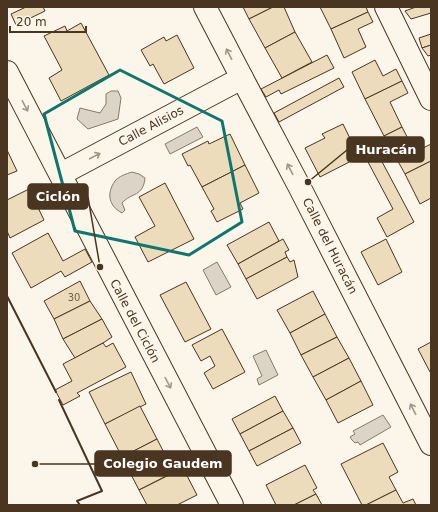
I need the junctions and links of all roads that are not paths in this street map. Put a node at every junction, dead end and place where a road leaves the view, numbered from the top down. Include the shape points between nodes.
1 (205, 7) edge
2 (386, 7) edge
3 (7, 72) edge
4 (242, 78) junction
5 (431, 99) edge
6 (60, 174) junction
7 (431, 444) edge
8 (232, 505) edge

4 -> 1 street, Calle del Huracán
2 - 5 street
3 -> 6 street, Calle del Ciclón
6 -> 4 street, Calle Alisios
7 -> 4 street, Calle del Huracán
6 -> 8 street, Calle del Ciclón

